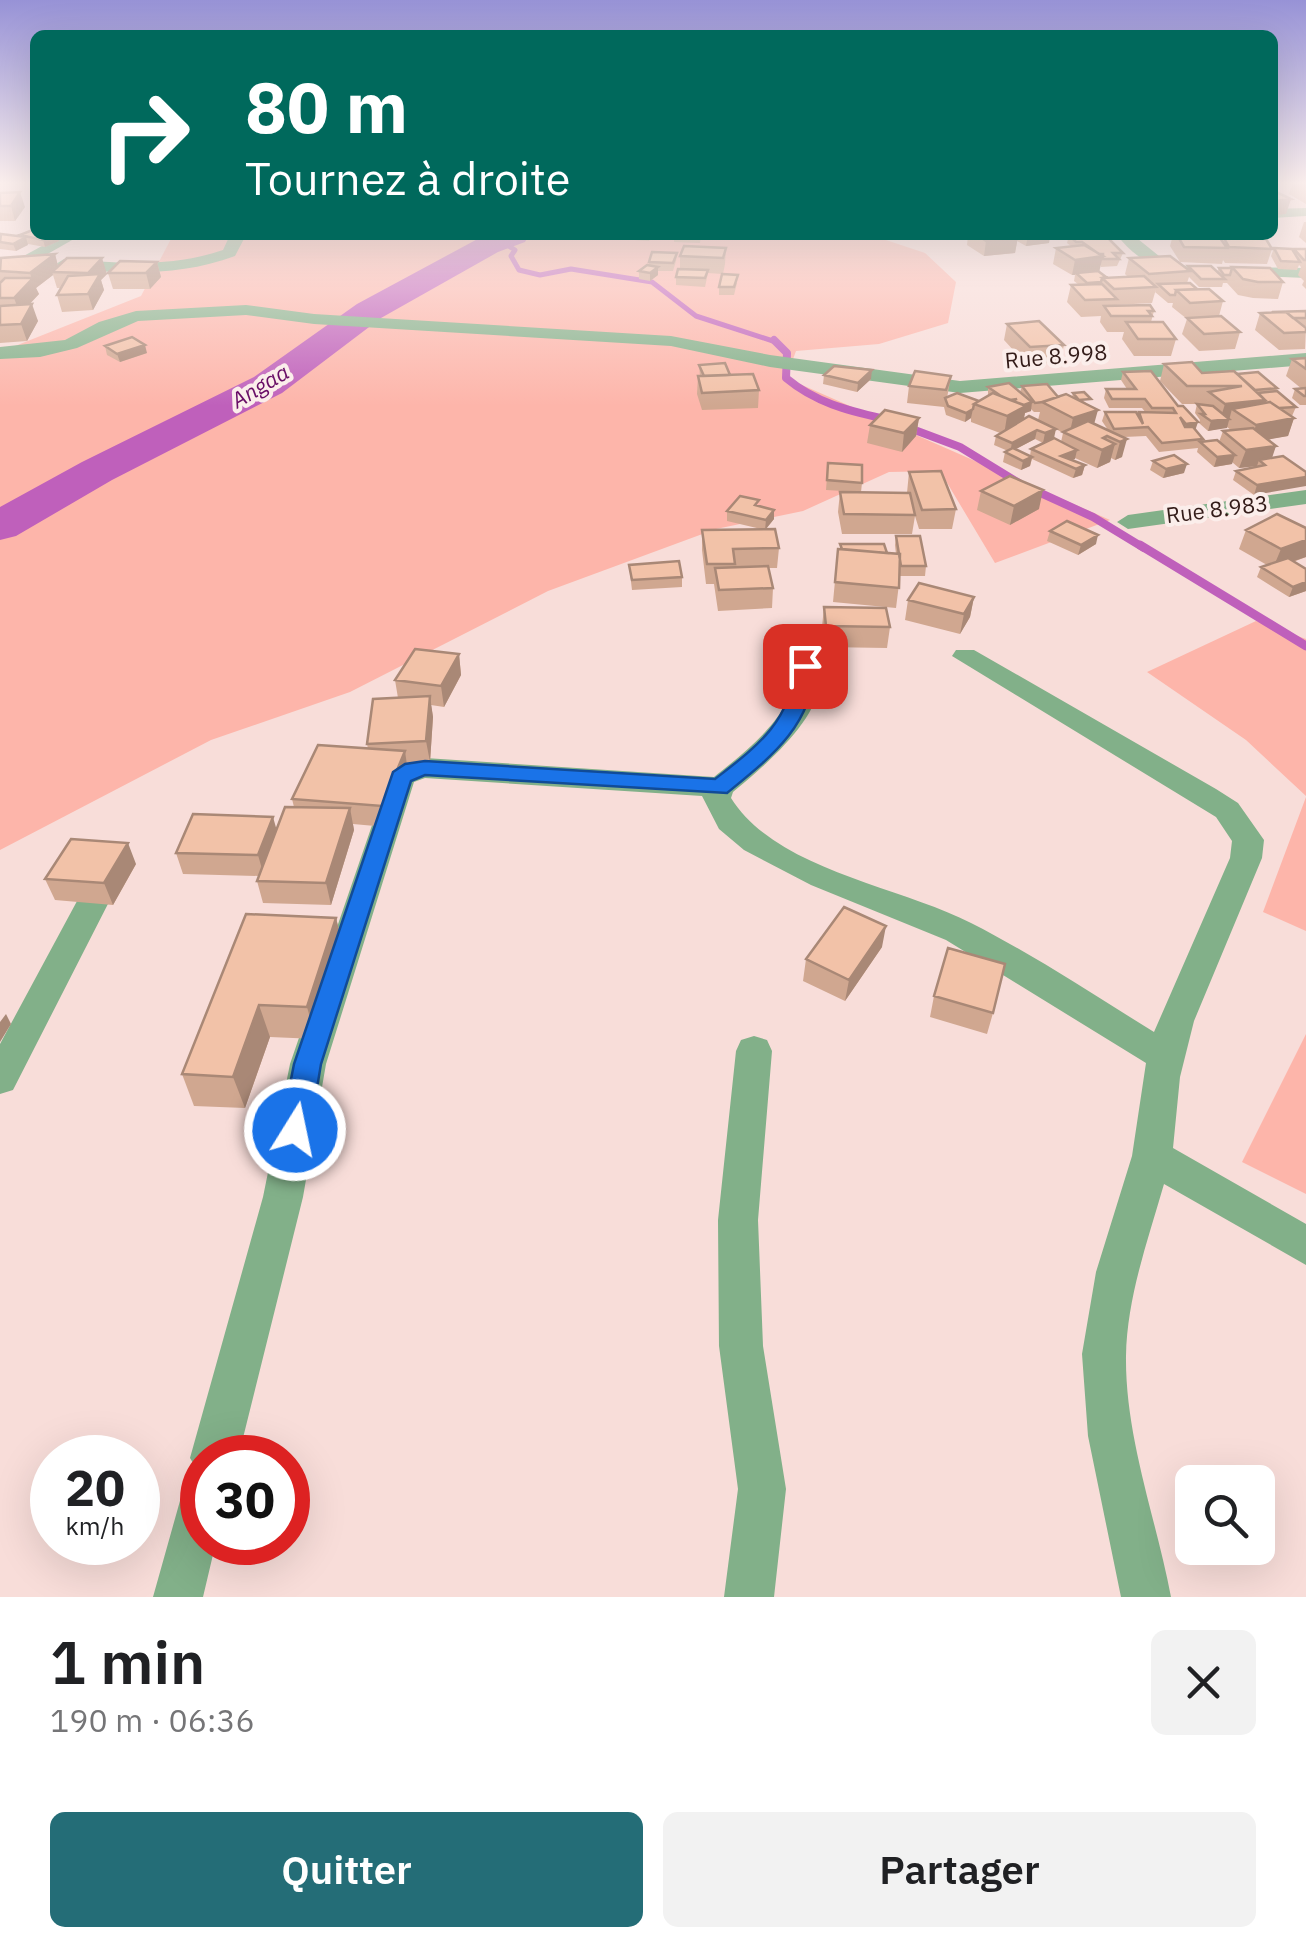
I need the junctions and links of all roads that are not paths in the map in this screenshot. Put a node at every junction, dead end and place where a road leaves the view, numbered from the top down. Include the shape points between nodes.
1 (35, 257) edge
2 (216, 257) edge
3 (1151, 257) edge
4 (25, 262) junction
5 (1306, 273) edge
6 (0, 276) edge
7 (0, 353) edge
8 (1306, 359) edge
9 (1306, 497) edge
10 (1128, 522) dead end
11 (789, 650) dead end
12 (965, 656) dead end
13 (720, 787) junction
14 (95, 898) edge
15 (754, 1051) dead end
16 (1167, 1058) junction
17 (0, 1078) edge
18 (1152, 1156) junction
19 (1306, 1246) edge
20 (220, 1435) edge
21 (186, 1565) edge
22 (178, 1597) edge
23 (748, 1597) edge
24 (1146, 1597) edge

1 - 4 street
2 - 4 street via 120,267
3 - 5 street via 1172,269
4 - 6 street
7 - 8 street, Rue 8.998 via 71,344 136,316 246,310 671,340 812,368 978,388
9 - 10 street, Rue 8.983
11 - 13 street via 806,674 797,707 774,744
12 - 16 street via 1206,796 1248,840
13 - 16 street via 716,798 724,818 780,856 956,930
13 - 20 street via 425,768 401,777 308,1064 283,1197
14 - 17 street
15 - 23 street via 738,1220 741,1346 762,1490
16 - 18 street
18 - 19 street
18 - 24 street via 1112,1300 1104,1378
21 - 22 street

